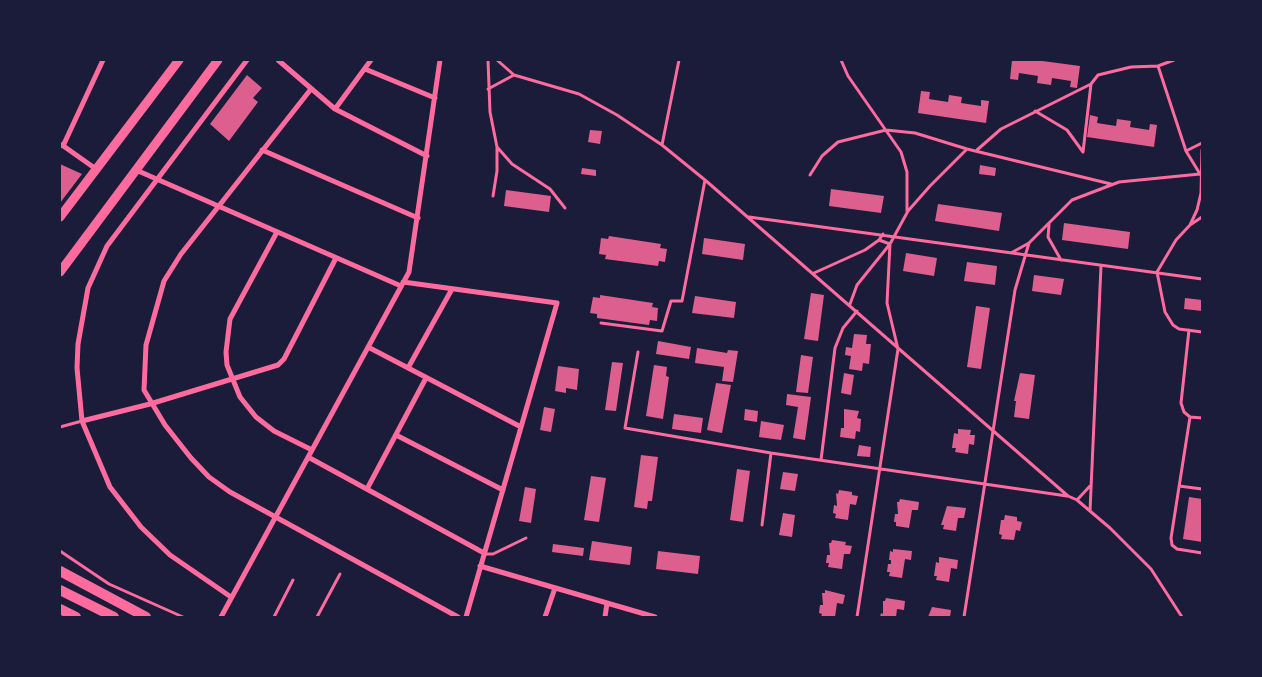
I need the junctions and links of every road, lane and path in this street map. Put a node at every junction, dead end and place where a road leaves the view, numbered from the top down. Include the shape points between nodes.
1 (103, 60) edge
2 (179, 60) edge
3 (218, 60) edge
4 (247, 60) edge
5 (278, 60) edge
6 (371, 60) edge
7 (440, 60) edge
8 (488, 60) edge
9 (498, 60) edge
10 (678, 60) edge
11 (842, 60) edge
12 (1174, 60) edge
13 (1158, 66) junction
14 (365, 69) junction
15 (514, 75) junction
16 (1090, 84) junction
17 (311, 88) junction
18 (488, 89) junction
19 (436, 98) junction
20 (335, 109) junction
21 (1034, 110) junction
22 (886, 130) junction
23 (1202, 143) edge
24 (662, 144) junction
25 (61, 145) edge
26 (497, 147) junction
27 (967, 149) junction
28 (262, 150) junction
29 (1202, 150) edge
30 (976, 151) junction
31 (1186, 151) junction
32 (427, 156) junction
33 (96, 169) junction
34 (136, 170) junction
35 (1201, 174) edge
36 (810, 175) dead end
37 (155, 179) junction
38 (705, 180) junction
39 (1111, 184) junction
40 (493, 196) dead end
41 (218, 206) junction
42 (565, 208) dead end
43 (908, 211) junction
44 (60, 217) edge
45 (748, 217) junction
46 (1202, 217) edge
47 (418, 218) junction
48 (1049, 224) junction
49 (1190, 225) junction
50 (276, 232) junction
51 (883, 234) junction
52 (894, 236) junction
53 (879, 240) junction
54 (1029, 243) junction
55 (890, 244) junction
56 (1010, 253) junction
57 (1024, 255) junction
58 (336, 258) junction
59 (1061, 260) junction
60 (1101, 266) junction
61 (60, 272) edge
62 (1157, 272) junction
63 (814, 273) junction
64 (1202, 279) edge
65 (402, 284) junction
66 (452, 288) junction
67 (850, 305) junction
68 (857, 311) junction
69 (601, 324) dead end
70 (1189, 330) junction
71 (1202, 332) edge
72 (368, 347) junction
73 (898, 349) junction
74 (638, 352) dead end
75 (408, 368) junction
76 (231, 378) junction
77 (426, 378) junction
78 (150, 404) junction
79 (1190, 417) junction
80 (1202, 418) edge
81 (82, 421) junction
82 (60, 427) edge
83 (521, 428) junction
84 (994, 430) junction
85 (396, 435) junction
86 (312, 450) junction
87 (772, 453) junction
88 (308, 457) junction
89 (821, 460) junction
90 (879, 468) junction
91 (985, 484) junction
92 (1090, 486) junction
93 (1179, 486) junction
94 (367, 489) junction
95 (1202, 489) edge
96 (503, 490) junction
97 (1068, 496) junction
98 (1077, 500) junction
99 (1090, 511) junction
100 (275, 517) junction
101 (762, 525) dead end
102 (526, 538) dead end
103 (60, 551) edge
104 (1202, 552) edge
105 (484, 554) junction
106 (480, 566) junction
107 (60, 571) edge
108 (340, 574) dead end
109 (292, 580) dead end
110 (555, 588) junction
111 (60, 590) edge
112 (231, 597) junction
113 (607, 603) junction
114 (60, 609) edge
115 (76, 617) edge
116 (114, 617) edge
117 (146, 617) edge
118 (183, 617) edge
119 (221, 617) edge
120 (274, 617) edge
121 (317, 617) edge
122 (458, 617) edge
123 (466, 617) edge
124 (544, 617) edge
125 (604, 617) edge
126 (655, 617) edge
127 (858, 617) edge
128 (964, 617) edge
129 (1182, 617) edge

1 - 25 street
2 - 33 main road
3 - 34 main road
4 - 37 street
5 - 17 street
6 - 14 street
7 - 19 street
8 - 18 lane
9 - 15 lane
10 - 24 lane
11 - 22 lane via 848,76
12 - 13 lane
13 - 16 lane via 1098,74
13 - 31 lane
14 - 19 street
14 - 20 street
15 - 18 lane
15 - 24 lane via 579,94
16 - 21 lane
16 - 21 lane via 1084,152 1067,130
17 - 20 street
17 - 28 street
18 - 26 lane
19 - 32 street
20 - 32 street
21 - 30 lane via 1000,130
22 - 27 lane via 915,133
22 - 36 lane via 838,142 822,156
22 - 43 lane via 901,152 907,172
23 - 31 lane
24 - 38 lane
25 - 33 street
26 - 40 lane
26 - 42 lane via 512,164 550,189
27 - 30 lane
27 - 43 lane
28 - 41 street
28 - 47 street
29 - 35 lane
30 - 39 lane
31 - 35 lane
32 - 47 street
33 - 44 main road
34 - 37 street
34 - 61 main road
35 - 39 lane
35 - 49 lane via 1201,193
37 - 41 street
37 - 81 street via 107,246 88,288 78,344
38 - 45 lane
38 - 69 lane via 682,301 670,301 662,331
39 - 48 lane via 1072,200
41 - 50 street
41 - 78 street via 164,281 146,344 144,390
43 - 52 lane
45 - 51 lane
45 - 63 lane
46 - 49 lane
47 - 65 street via 408,272
48 - 54 lane
48 - 59 lane via 1048,237
49 - 62 lane via 1176,240
50 - 58 street
50 - 76 street via 230,318 226,352
51 - 52 lane
51 - 53 lane
52 - 55 lane
52 - 56 lane
53 - 55 lane
53 - 63 lane via 865,250
54 - 56 lane
54 - 57 lane
55 - 67 lane via 857,285
55 - 73 lane via 887,303
56 - 57 lane
57 - 59 lane
57 - 84 lane via 1015,290
58 - 65 street
58 - 76 street via 284,360 278,365
59 - 60 lane
60 - 62 lane
60 - 92 lane
62 - 64 lane
62 - 70 lane via 1165,312 1173,325
63 - 67 lane
65 - 66 street
65 - 72 street
66 - 75 street
66 - 83 street via 557,303
67 - 68 lane
68 - 73 lane
68 - 89 lane via 843,328 835,348
70 - 71 lane
70 - 79 lane via 1181,403
72 - 75 street
72 - 86 street
73 - 84 lane
73 - 90 lane
74 - 87 lane via 625,428
75 - 77 street
76 - 78 street
76 - 86 street via 240,397 256,417 274,431
77 - 83 street
77 - 85 street
78 - 81 street
78 - 100 street via 179,444 209,477
79 - 80 lane
79 - 93 lane
81 - 82 lane
81 - 112 street via 110,487 141,528 170,555
83 - 96 street
84 - 91 lane
84 - 97 lane
85 - 94 street
85 - 96 street
86 - 88 street
87 - 89 lane
87 - 101 lane
88 - 94 street
88 - 100 street
89 - 90 lane
90 - 91 lane
90 - 127 lane
91 - 97 lane
91 - 128 lane
92 - 98 lane
92 - 99 lane
93 - 95 lane
93 - 104 lane via 1170,538 1172,545 1177,549
94 - 105 street
96 - 105 street
97 - 98 lane
98 - 99 lane
99 - 129 lane via 1151,568
100 - 112 street
100 - 122 street
102 - 105 lane via 493,554
103 - 118 lane via 109,584
105 - 106 street
106 - 110 street
106 - 123 street
107 - 117 highway
108 - 121 lane
109 - 120 lane
110 - 113 street
110 - 124 street
111 - 116 highway
112 - 119 street
113 - 125 street
113 - 126 street
114 - 115 highway

